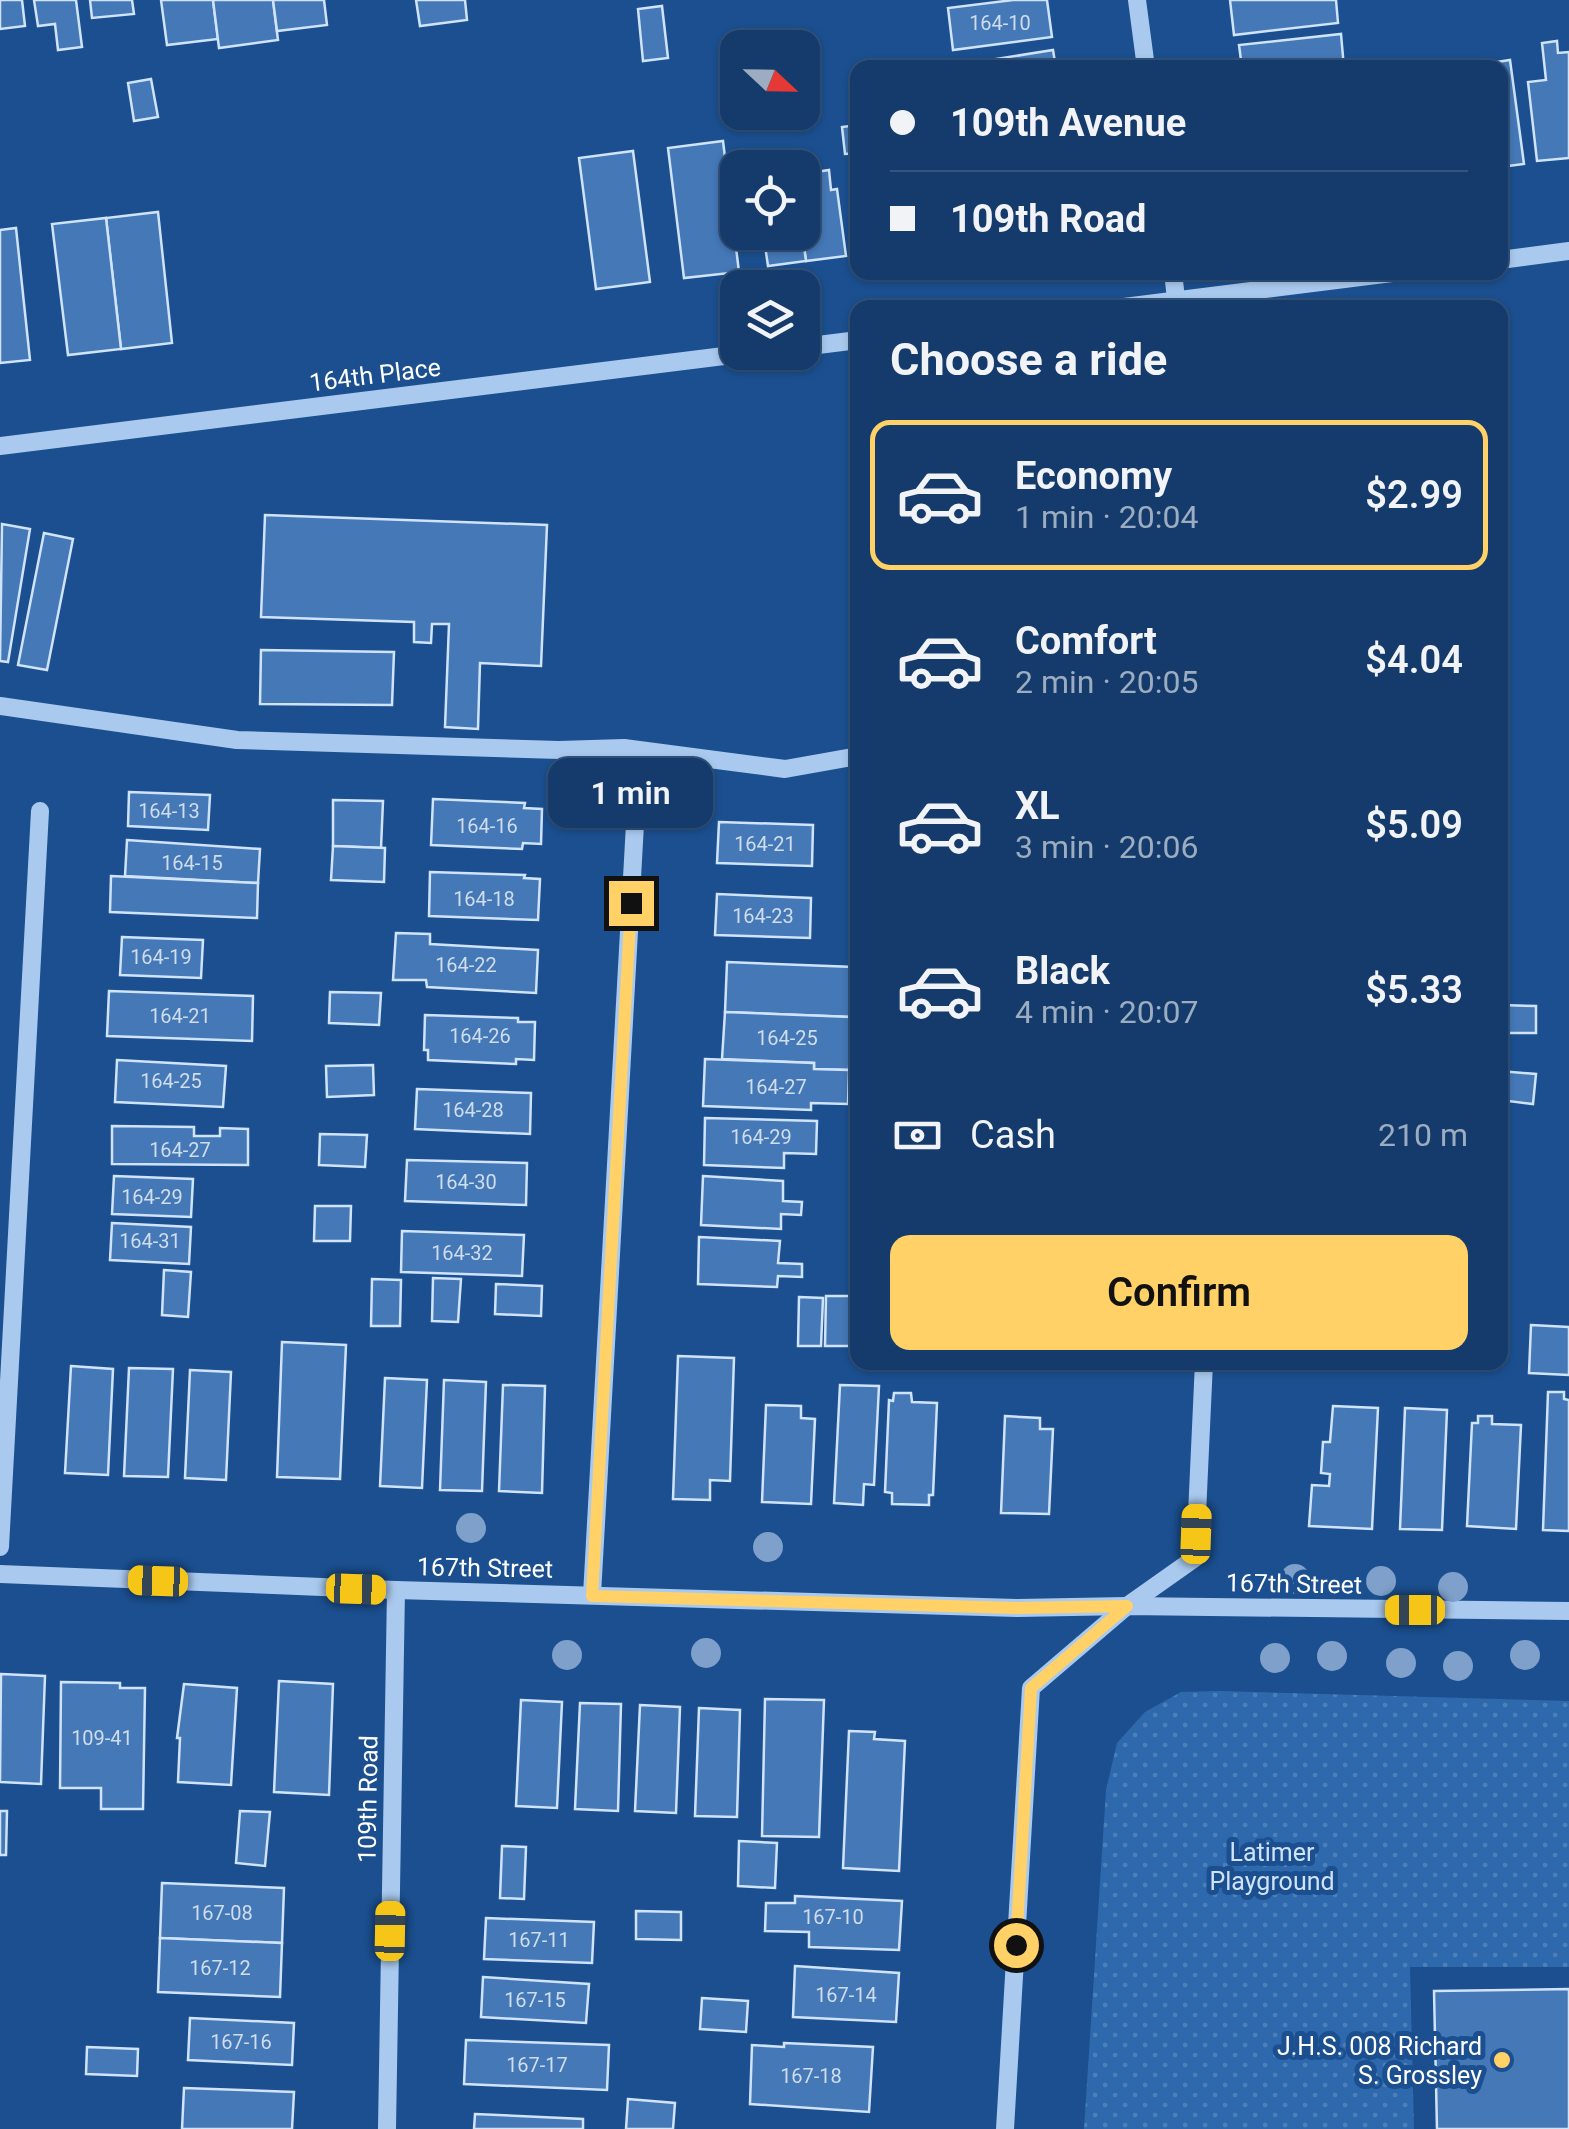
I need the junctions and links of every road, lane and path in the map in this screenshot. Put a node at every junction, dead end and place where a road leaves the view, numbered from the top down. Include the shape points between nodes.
1 (1137, 0) edge
2 (1145, 60) edge
3 (1569, 252) edge
4 (1508, 259) edge
5 (1344, 280) edge
6 (1205, 300) edge
7 (850, 341) edge
8 (820, 345) edge
9 (720, 356) edge
10 (0, 446) edge
11 (0, 706) edge
12 (850, 757) edge
13 (40, 811) dead end
14 (635, 824) dead end
15 (1204, 1370) edge
16 (0, 1547) edge
17 (0, 1574) edge
18 (396, 1590) junction
19 (592, 1596) junction
20 (1127, 1606) junction
21 (1569, 1611) edge
22 (388, 2129) edge
23 (1005, 2129) edge

1 - 2 street
3 - 4 street
5 - 6 street
7 - 8 street
9 - 10 street, 164th Place
11 - 12 street via 238,740 624,748 785,769
13 - 16 street
14 - 19 street
15 - 20 street via 1195,1558
17 - 18 street, 167th Street
18 - 19 street, 167th Street
18 - 22 street, 109th Road
19 - 20 street, 167th Street
20 - 21 street, 167th Street
20 - 23 street via 1031,1688

